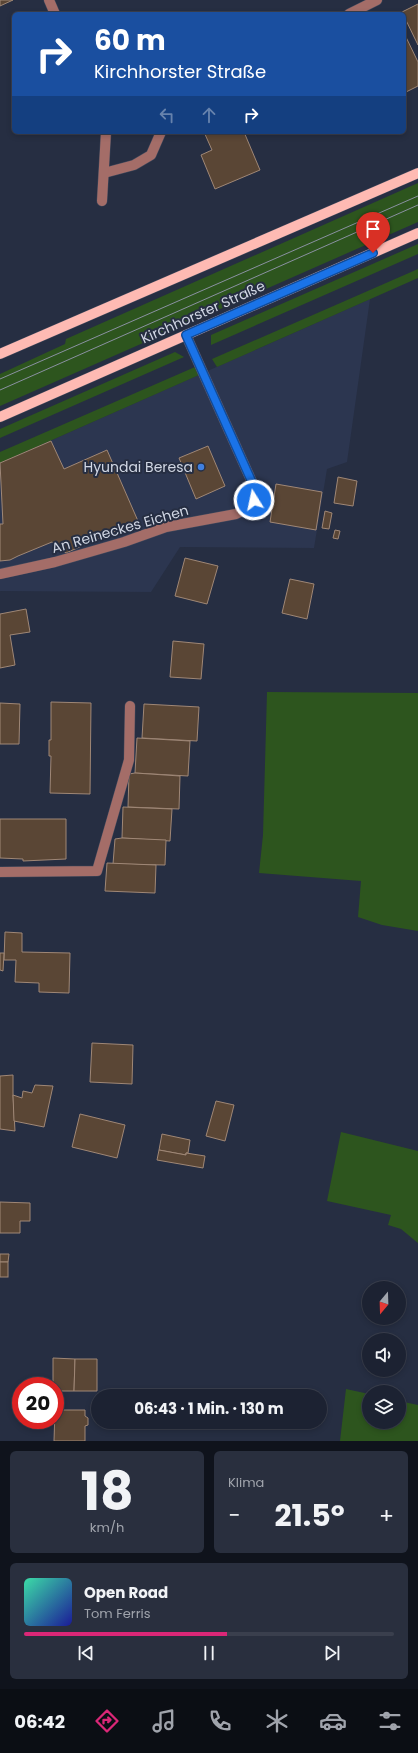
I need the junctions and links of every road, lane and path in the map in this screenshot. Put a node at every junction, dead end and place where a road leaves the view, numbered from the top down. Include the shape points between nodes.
1 (49, 0) edge
2 (377, 0) edge
3 (54, 12) edge
4 (353, 12) edge
5 (106, 134) edge
6 (160, 134) edge
7 (104, 172) junction
8 (418, 173) edge
9 (102, 201) dead end
10 (418, 233) edge
11 (186, 335) junction
12 (0, 354) edge
13 (0, 417) edge
14 (0, 574) edge
15 (130, 706) dead end
16 (0, 872) edge

1 - 3 lane
2 - 4 lane
5 - 7 lane
6 - 7 lane via 151,155 134,165
7 - 9 lane
8 - 12 main road
10 - 11 main road, Kirchhorster Straße
11 - 13 main road, Kirchhorster Straße
11 - 14 lane, An Reineckes Eichen via 256,491 254,500 246,509 236,514 166,527 55,562
15 - 16 lane via 129,760 97,871

